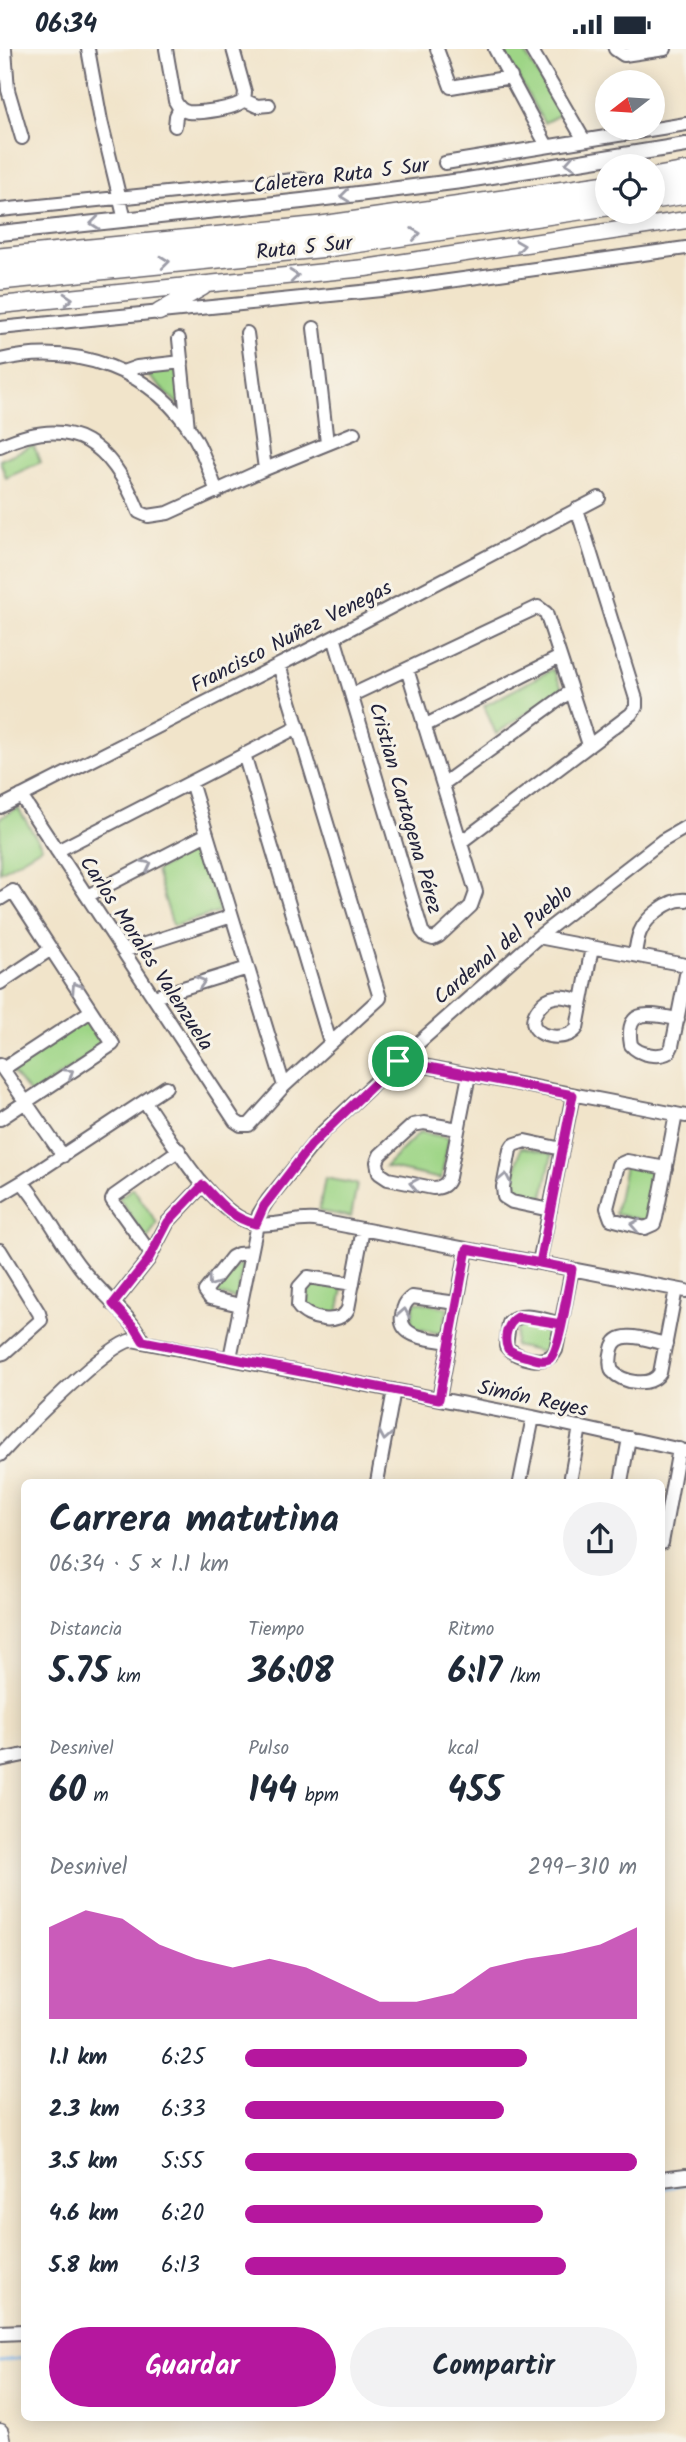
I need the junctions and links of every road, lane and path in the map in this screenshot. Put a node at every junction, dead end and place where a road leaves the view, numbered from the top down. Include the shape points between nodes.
1 (5, 49) edge
2 (88, 49) edge
3 (166, 49) edge
4 (233, 49) edge
5 (438, 49) edge
6 (495, 49) edge
7 (531, 49) edge
8 (665, 49) edge
9 (618, 51) edge
10 (511, 77) junction
11 (244, 100) junction
12 (269, 105) dead end
13 (6, 106) edge
14 (180, 108) junction
15 (686, 124) edge
16 (175, 126) dead end
17 (22, 138) dead end
18 (584, 140) junction
19 (686, 145) edge
20 (547, 146) junction
21 (686, 173) edge
22 (665, 177) edge
23 (303, 179) dead end
24 (461, 181) junction
25 (595, 188) edge
26 (686, 193) edge
27 (665, 196) edge
28 (120, 198) junction
29 (595, 207) edge
30 (0, 210) edge
31 (125, 220) junction
32 (686, 220) edge
33 (0, 233) edge
34 (686, 248) edge
35 (0, 259) edge
36 (0, 279) edge
37 (206, 285) junction
38 (0, 305) edge
39 (159, 312) junction
40 (0, 328) edge
41 (314, 328) dead end
42 (247, 333) dead end
43 (179, 339) dead end
44 (0, 360) edge
45 (182, 362) junction
46 (123, 372) junction
47 (188, 428) junction
48 (354, 433) dead end
49 (327, 443) junction
50 (0, 446) edge
51 (265, 469) junction
52 (217, 492) junction
53 (599, 498) dead end
54 (577, 509) junction
55 (334, 637) junction
56 (560, 657) junction
57 (279, 665) junction
58 (407, 669) junction
59 (571, 691) junction
60 (352, 695) junction
61 (424, 726) junction
62 (298, 727) junction
63 (589, 745) junction
64 (244, 754) junction
65 (191, 782) junction
66 (443, 784) junction
67 (21, 796) junction
68 (0, 807) edge
69 (686, 827) edge
70 (207, 834) junction
71 (460, 842) junction
72 (57, 851) junction
73 (87, 896) junction
74 (0, 899) edge
75 (686, 900) edge
76 (232, 916) junction
77 (538, 937) junction
78 (592, 947) junction
79 (51, 949) junction
80 (123, 951) junction
81 (635, 955) junction
82 (686, 965) edge
83 (248, 968) junction
84 (686, 975) edge
85 (0, 983) edge
86 (154, 997) junction
87 (582, 1001) dead end
88 (91, 1011) junction
89 (677, 1019) dead end
90 (330, 1042) junction
91 (398, 1061) junction
92 (1, 1067) edge
93 (469, 1075) junction
94 (284, 1086) junction
95 (166, 1087) dead end
96 (573, 1095) junction
97 (145, 1102) junction
98 (26, 1103) junction
99 (681, 1115) edge
100 (0, 1119) edge
101 (458, 1129) junction
102 (562, 1149) junction
103 (179, 1150) junction
104 (63, 1156) junction
105 (666, 1168) junction
106 (22, 1182) junction
107 (203, 1185) junction
108 (0, 1195) edge
109 (550, 1210) junction
110 (256, 1224) junction
111 (363, 1229) junction
112 (467, 1249) junction
113 (250, 1253) junction
114 (150, 1254) junction
115 (2, 1258) edge
116 (540, 1263) junction
117 (572, 1269) junction
118 (353, 1284) junction
119 (681, 1290) edge
120 (457, 1303) junction
121 (113, 1304) junction
122 (240, 1305) junction
123 (561, 1324) junction
124 (143, 1341) junction
125 (450, 1342) junction
126 (666, 1344) junction
127 (0, 1354) edge
128 (230, 1358) junction
129 (394, 1390) junction
130 (439, 1399) junction
131 (533, 1417) junction
132 (580, 1427) junction
133 (629, 1438) junction
134 (682, 1450) edge
135 (0, 1455) edge
136 (378, 1479) edge
137 (521, 1479) edge
138 (571, 1479) edge
139 (622, 1479) edge
140 (665, 1529) edge
141 (21, 1756) edge
142 (0, 1760) edge
143 (686, 2176) edge
144 (665, 2179) edge
145 (21, 2332) edge
146 (0, 2333) edge
147 (0, 2432) edge
148 (2, 2442) edge

1 - 13 street
2 - 28 street
3 - 14 street
4 - 11 street via 246,92
5 - 10 street via 451,87
6 - 10 street
7 - 18 street
8 - 9 street
10 - 20 street
11 - 12 street
11 - 14 street via 235,107 191,112
13 - 17 street
14 - 16 street
15 - 18 street
18 - 20 street
19 -> 24 street, Caletera Ruta 5 Sur
20 - 24 street via 451,162
21 - 22 highway
23 - 28 street
24 -> 31 street, Caletera Ruta 5 Sur
25 - 35 highway, Ruta 5 Sur via 322,227
26 - 27 highway
28 - 30 street
28 - 31 street
36 -> 29 highway, Ruta 5 Sur via 340,244
31 -> 33 street, Caletera Ruta 5 Sur
37 -> 32 main road via 413,262
34 - 39 street via 439,283
38 -> 37 main road
37 - 39 main road
39 - 40 street
41 - 49 street
42 - 51 street
43 - 45 street
44 - 46 street via 48,353 78,356
45 - 46 street
45 - 47 street
46 - 47 street via 159,396
47 - 52 street
48 - 49 street
49 - 51 street
50 - 52 street via 50,432 83,439 115,465 139,512 148,516 168,513
51 - 52 street
53 - 54 street, Francisco Nuñez Venegas
54 - 55 street, Francisco Nuñez Venegas
54 - 63 street via 636,699 631,713
55 - 57 street, Francisco Nuñez Venegas
55 - 60 street, Cristian Cartagena Pérez
56 - 58 street via 545,611 535,607
56 - 59 street
56 - 61 street
57 - 62 street
57 - 67 street, Francisco Nuñez Venegas
58 - 60 street
58 - 61 street, Cristian Cartagena Pérez
59 - 63 street
59 - 66 street
60 - 71 street, Cristian Cartagena Pérez via 422,931 430,939 439,936 474,899 475,887
61 - 66 street, Cristian Cartagena Pérez
62 - 64 street
62 - 90 street via 380,998
63 - 71 street
64 - 65 street
64 - 90 street
65 - 70 street
65 - 72 street
66 - 71 street, Cristian Cartagena Pérez
67 - 68 street, Francisco Nuñez Venegas
67 - 72 street, Carlos Morales Valenzuela
69 - 77 street, Cardenal del Pueblo
73 -> 70 street
70 - 76 street
72 - 73 street, Carlos Morales Valenzuela
73 - 80 street, Carlos Morales Valenzuela
74 - 79 street via 13,891
75 - 81 street via 675,901 646,922
76 - 80 street
76 - 83 street
77 - 78 street
77 - 91 street, Cardenal del Pueblo
78 - 81 street
78 - 87 street
79 - 85 street
88 -> 79 street
80 - 86 street, Carlos Morales Valenzuela
81 - 82 street
86 -> 83 street
83 - 94 street
84 - 89 street
86 - 94 street, Carlos Morales Valenzuela via 235,1121 245,1126 255,1121
88 - 92 street
98 -> 88 street via 113,1044
90 - 94 street
91 - 93 street
91 - 110 street, Cardenal del Pueblo via 311,1145 264,1206
92 - 98 street
93 - 96 street
93 - 101 street
95 - 97 street
96 - 99 street
96 - 102 street
97 - 103 street
97 - 104 street
98 - 100 street
98 - 104 street
99 - 105 street
101 -> 101 street via 449,1177 443,1186 388,1179 379,1173 380,1155 413,1125 424,1122
102 - 109 street
109 -> 102 street via 504,1197 510,1150 522,1141
103 - 107 street
103 - 114 street via 112,1200
104 - 106 street
105 -> 105 street via 654,1224 645,1228 609,1217 607,1208 618,1165 627,1161
106 - 108 street
106 - 121 street via 80,1267
107 - 110 street via 229,1212
107 - 114 street via 168,1222
109 - 116 street
110 - 111 street via 309,1220
110 - 113 street, Cardenal del Pueblo
111 - 112 street
111 - 118 street
112 - 116 street
112 - 120 street
113 - 122 street, Cardenal del Pueblo
113 -> 122 street via 232,1257 205,1291 208,1298
114 - 121 street
115 - 127 street via 41,1321
116 - 117 street
117 - 119 street
117 - 123 street
118 - 118 street via 347,1312 340,1319 307,1315 298,1306 299,1287 308,1277
119 - 126 street
120 - 125 street
125 -> 120 street via 408,1333 401,1322 403,1307 416,1296
121 - 124 street
122 - 128 street, Cardenal del Pueblo
123 - 123 street via 555,1353 548,1359 514,1354 506,1346 508,1327 518,1317
124 - 128 street, Simón Reyes
124 - 135 street, Simón Reyes via 116,1347
125 - 130 street
126 - 126 street via 660,1373 651,1382 620,1377 610,1368 613,1346 622,1337
128 - 129 street, Simón Reyes
129 - 130 street, Simón Reyes
129 -> 136 street
130 - 131 street, Simón Reyes
131 - 132 street, Simón Reyes
131 - 137 street
132 - 133 street, Simón Reyes
132 - 138 street
133 - 134 street, Simón Reyes
133 - 139 street
134 - 140 street
141 - 142 street
143 - 144 street
145 - 146 street
147 - 148 main road

